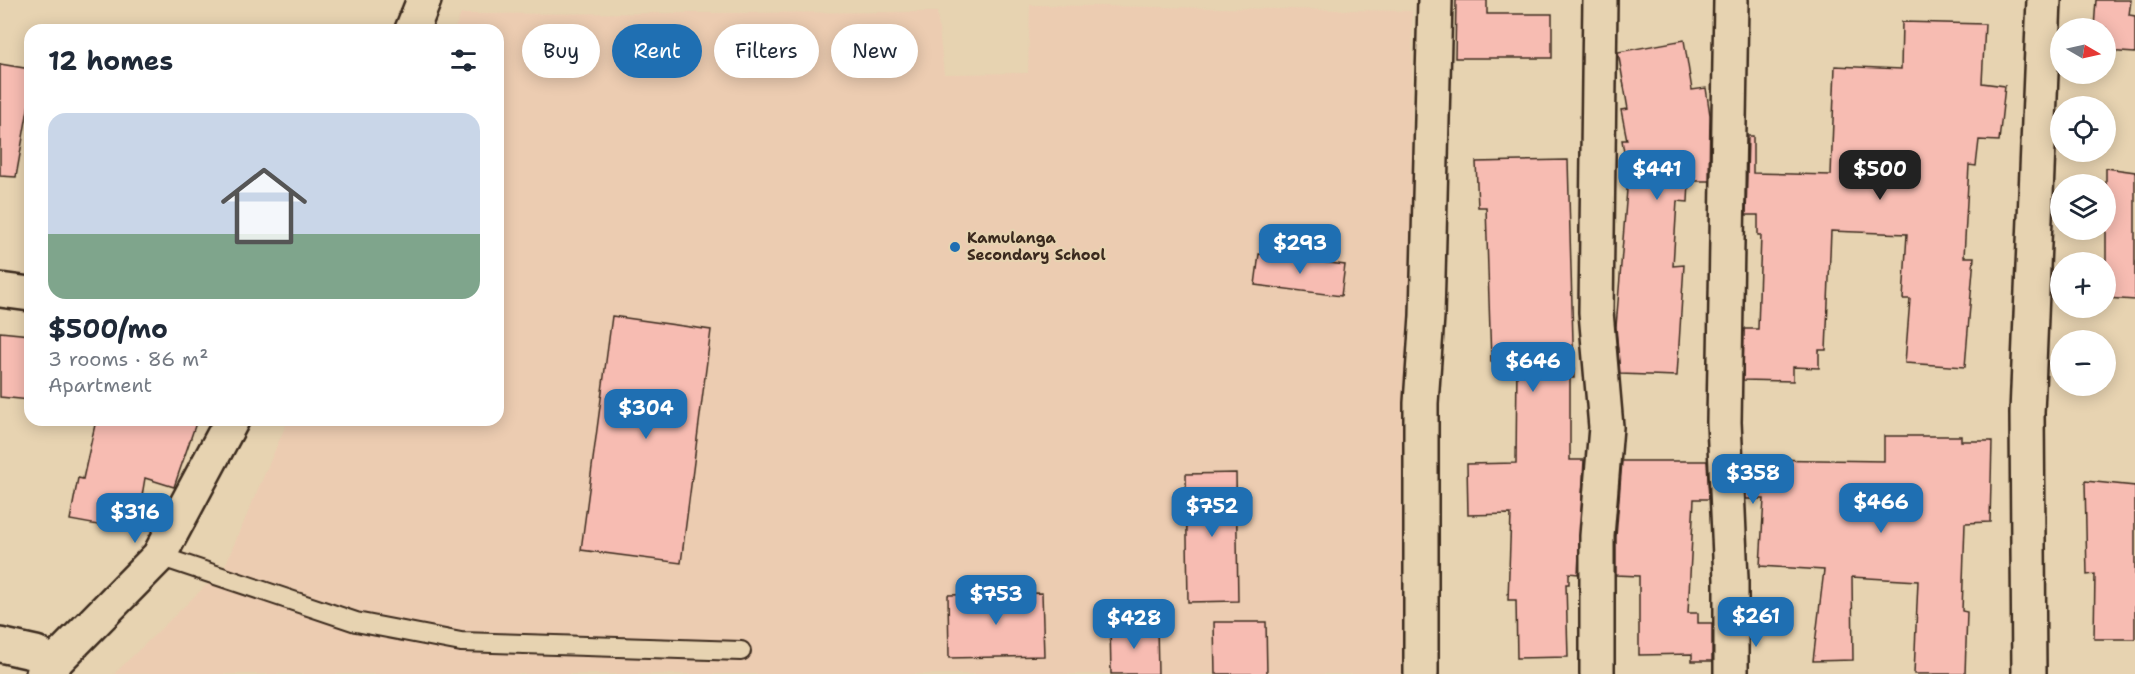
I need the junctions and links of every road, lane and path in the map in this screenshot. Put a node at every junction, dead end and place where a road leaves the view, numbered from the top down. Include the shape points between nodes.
1 (424, 0) edge
2 (1435, 0) edge
3 (1600, 0) edge
4 (1731, 0) edge
5 (2044, 0) edge
6 (414, 24) edge
7 (0, 290) edge
8 (24, 293) edge
9 (229, 426) edge
10 (159, 556) junction
11 (0, 645) edge
12 (741, 651) dead end
13 (48, 669) edge
14 (1421, 674) edge
15 (1597, 674) edge
16 (1731, 674) edge
17 (2029, 674) edge

1 - 6 street
2 - 14 street via 1421,403
3 - 15 street via 1596,312 1606,427 1597,536
4 - 16 street via 1724,422
5 - 17 street via 2027,413
7 - 8 street
9 - 10 street
10 - 12 lane via 356,622 461,642
10 - 13 street
11 - 13 street via 36,653

